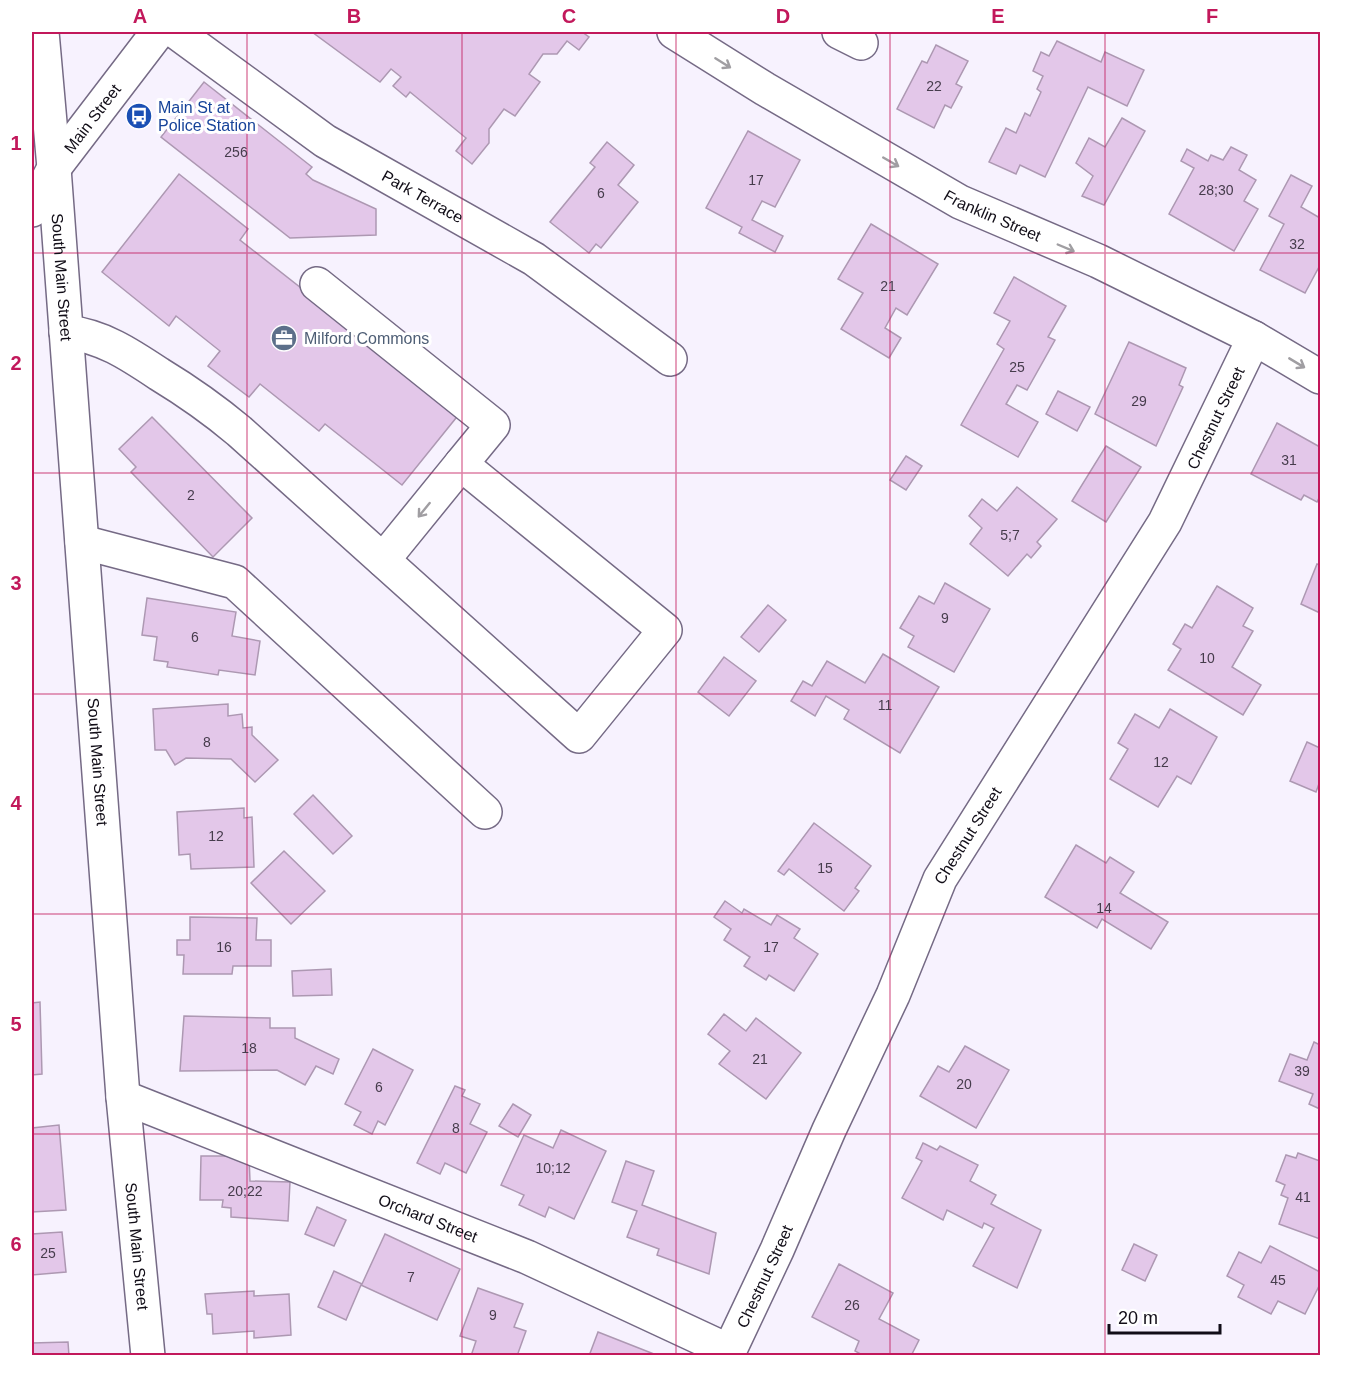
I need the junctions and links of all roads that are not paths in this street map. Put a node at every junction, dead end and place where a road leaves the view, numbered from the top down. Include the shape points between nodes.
1 (42, 32) edge
2 (158, 32) edge
3 (176, 32) edge
4 (674, 32) edge
5 (54, 168) junction
6 (32, 210) edge
7 (317, 284) dead end
8 (66, 332) junction
9 (1254, 338) junction
10 (670, 359) dead end
11 (1320, 377) edge
12 (461, 464) junction
13 (82, 542) junction
14 (383, 560) junction
15 (485, 812) dead end
16 (123, 1097) junction
17 (728, 1353) edge
18 (148, 1356) edge

1 - 5 street, South Main Street
2 - 5 street, Main Street
3 - 10 street, Park Terrace via 326,141 534,259
4 -> 9 street, Franklin Street via 960,202 1098,261
5 - 6 street, Main Street
5 - 8 street, South Main Street
7 - 12 street via 493,425
8 - 13 street, South Main Street
8 - 14 street via 86,334 121,349 201,401
9 -> 11 street, Franklin Street
9 - 17 street, Chestnut Street via 1165,522 940,879 893,995
12 -> 14 street
12 - 14 street via 664,630 579,736
13 - 15 street via 235,582
13 - 16 street, South Main Street
16 - 17 street, Orchard Street via 527,1257
16 - 18 street, South Main Street

